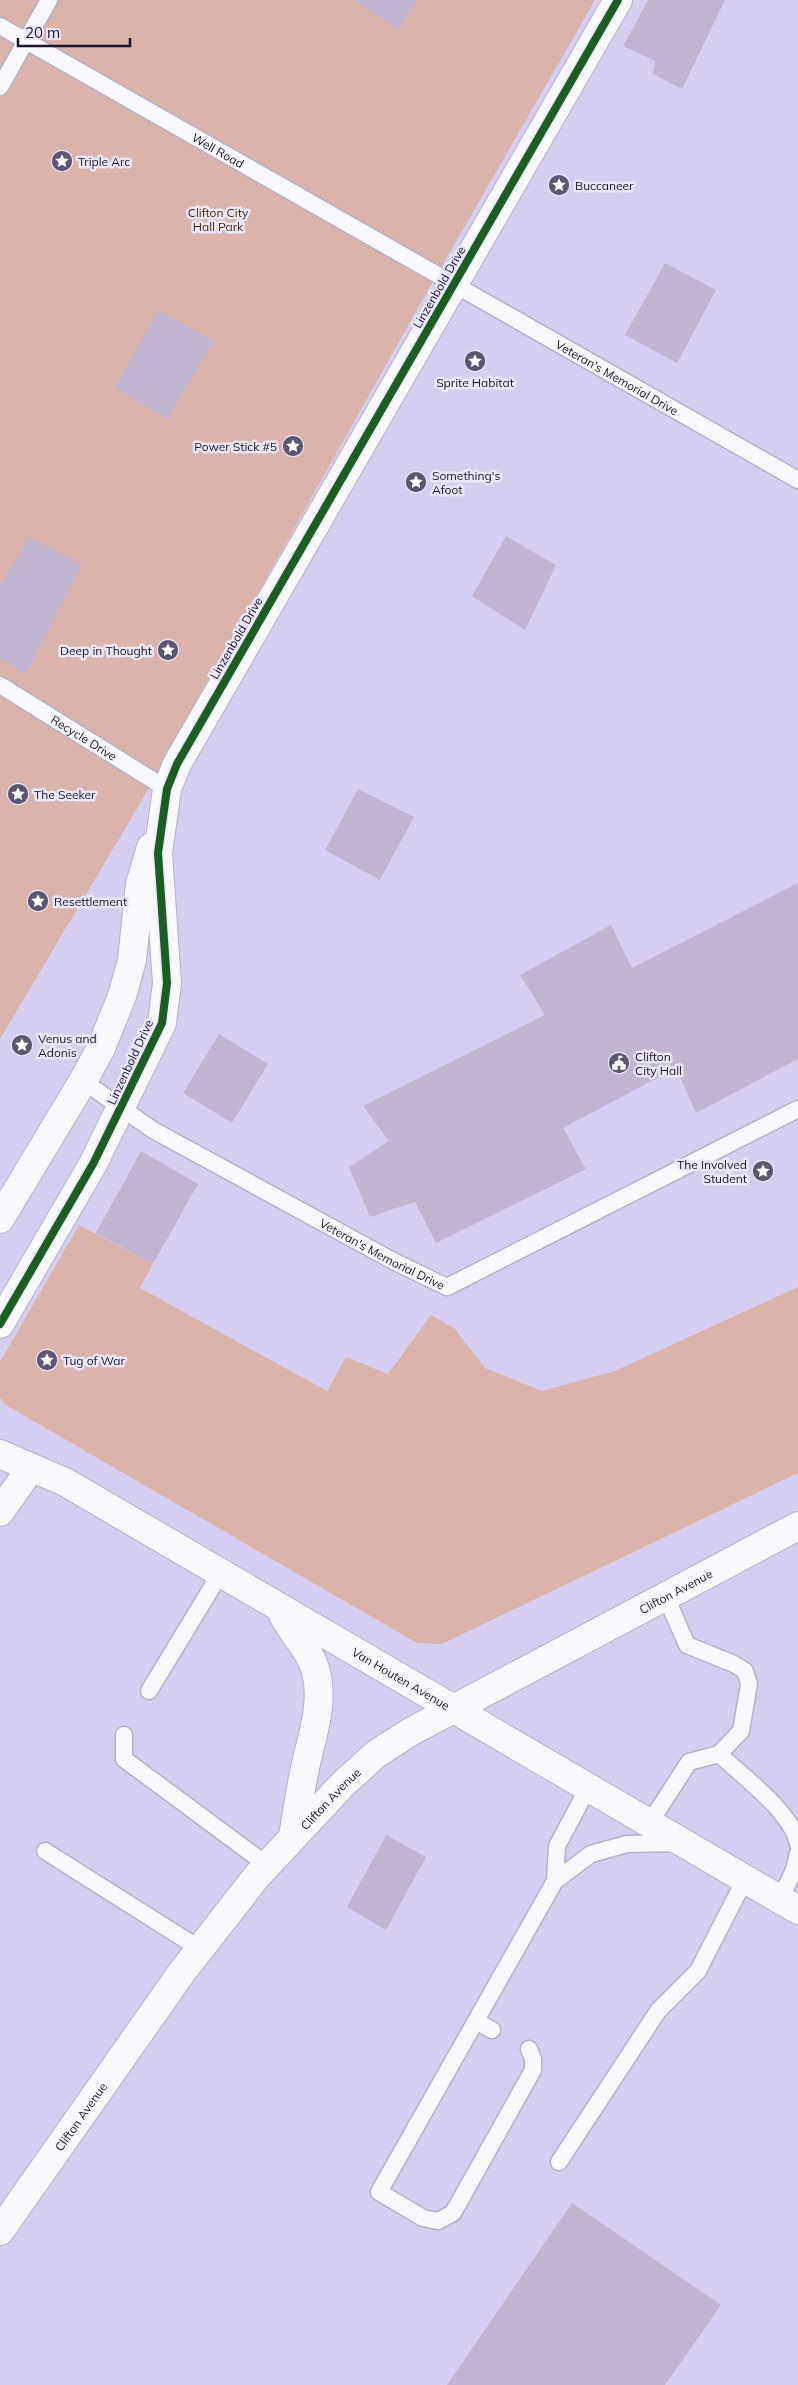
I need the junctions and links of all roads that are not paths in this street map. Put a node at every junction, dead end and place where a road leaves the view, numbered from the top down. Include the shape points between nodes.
1 (49, 0) edge
2 (618, 0) edge
3 (0, 26) edge
4 (27, 41) junction
5 (0, 87) edge
6 (446, 278) junction
7 (798, 480) edge
8 (0, 685) edge
9 (164, 800) junction
10 (82, 1081) junction
11 (121, 1108) junction
12 (798, 1109) edge
13 (0, 1220) edge
14 (0, 1324) edge
15 (0, 1454) edge
16 (31, 1468) junction
17 (0, 1512) edge
18 (798, 1526) edge
19 (220, 1574) junction
20 (666, 1596) junction
21 (280, 1609) junction
22 (149, 1691) dead end
23 (454, 1710) junction
24 (124, 1735) dead end
25 (720, 1754) junction
26 (588, 1788) junction
27 (649, 1824) junction
28 (293, 1836) junction
29 (681, 1842) junction
30 (798, 1844) edge
31 (45, 1852) dead end
32 (798, 1853) edge
33 (267, 1865) junction
34 (745, 1879) junction
35 (555, 1881) junction
36 (789, 1905) edge
37 (200, 1949) junction
38 (476, 2021) junction
39 (492, 2030) dead end
40 (529, 2049) dead end
41 (559, 2162) dead end
42 (0, 2231) edge

1 - 4 lane
2 - 6 main road, Linzenbold Drive
3 - 4 lane, Well Road
4 - 5 lane
4 - 6 lane, Well Road
6 - 7 lane, Veteran's Memorial Drive
6 - 9 main road, Linzenbold Drive via 177,764
8 - 9 lane, Recycle Drive
9 - 10 main road, Linzenbold Drive via 140,884 132,960 122,996 101,1048
9 - 11 main road, Linzenbold Drive via 158,853 167,983 162,1022
10 - 11 lane, Veteran's Memorial Drive
10 - 13 main road, Linzenbold Drive
11 - 12 lane, Veteran's Memorial Drive via 153,1130 447,1287
11 - 14 main road, Linzenbold Drive via 93,1164
15 - 16 main road, Van Houten Avenue
16 - 17 main road
16 - 19 main road, Van Houten Avenue via 65,1482
18 - 20 main road, Clifton Avenue
19 - 21 main road, Van Houten Avenue
19 - 22 lane
20 - 23 main road, Clifton Avenue
20 - 25 lane via 687,1645 745,1671 749,1684 741,1731
21 - 23 main road, Van Houten Avenue
21 - 28 main road via 310,1657 319,1688 316,1728
23 - 26 main road, Van Houten Avenue
23 - 28 main road, Clifton Avenue via 376,1754
24 - 33 lane via 124,1759
25 - 27 lane via 689,1762
25 - 30 lane via 787,1818
26 - 27 main road, Van Houten Avenue
26 - 35 lane via 556,1846
27 - 29 main road, Van Houten Avenue
28 - 33 main road, Clifton Avenue
29 - 34 main road, Van Houten Avenue
29 - 35 lane via 627,1844 591,1854
31 - 37 lane
32 - 36 lane
33 - 37 main road, Clifton Avenue
34 - 36 main road, Van Houten Avenue
34 - 41 lane via 698,1971 658,2011
35 - 38 lane
37 - 42 main road, Clifton Avenue
38 - 39 lane
38 - 40 lane via 379,2192 423,2218 438,2221 453,2213 533,2070

